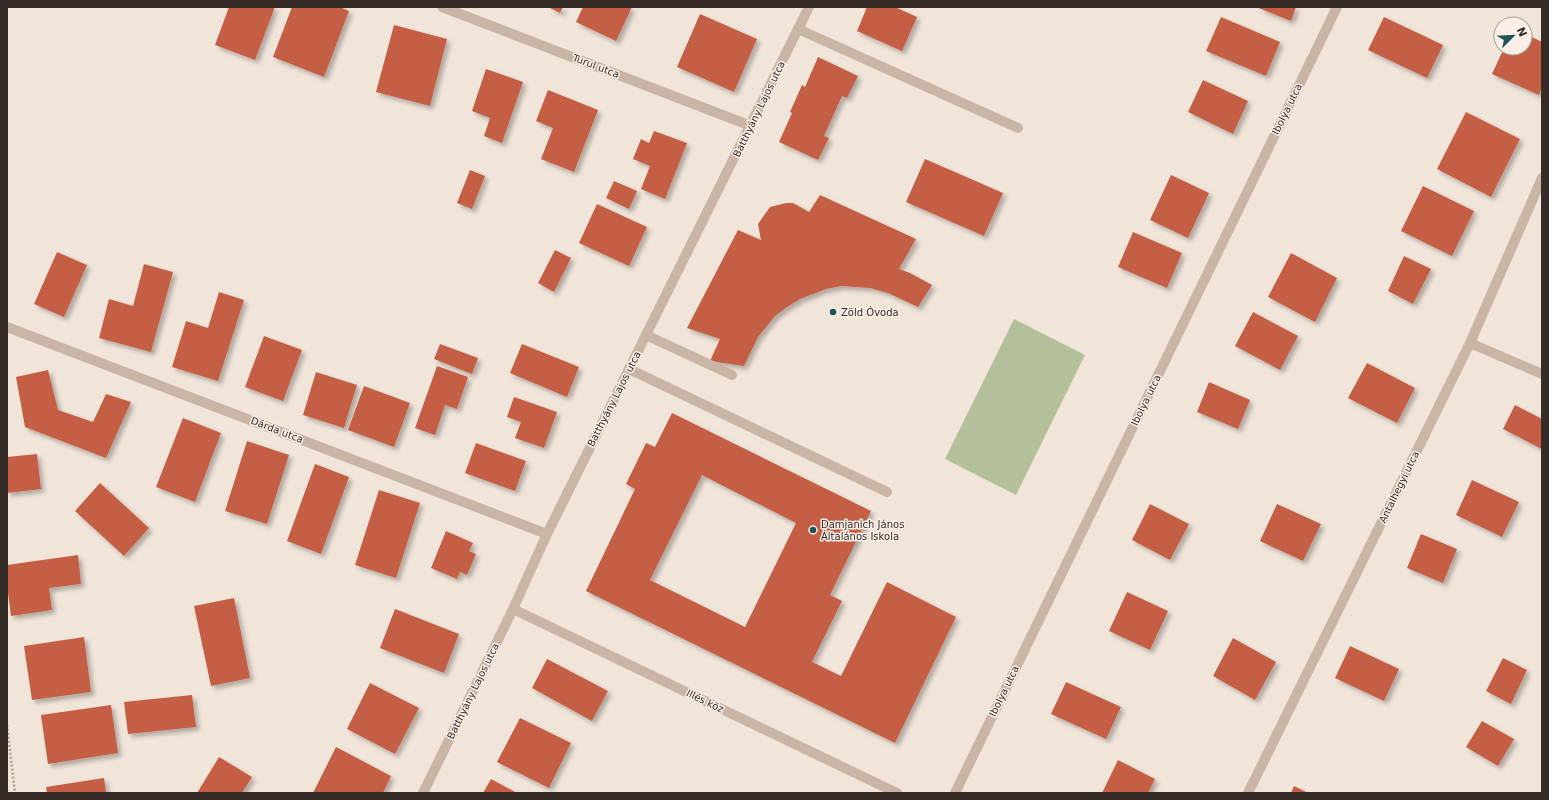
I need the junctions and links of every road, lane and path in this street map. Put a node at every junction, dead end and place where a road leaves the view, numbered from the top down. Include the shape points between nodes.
1 (442, 7) edge
2 (809, 7) edge
3 (1337, 7) edge
4 (798, 29) junction
5 (751, 126) junction
6 (1018, 128) dead end
7 (1542, 178) edge
8 (7, 327) edge
9 (646, 335) junction
10 (1470, 343) junction
11 (629, 369) junction
12 (1542, 374) edge
13 (732, 375) dead end
14 (887, 492) dead end
15 (547, 534) junction
16 (513, 609) junction
17 (7, 725) edge
18 (15, 793) edge
19 (423, 793) edge
20 (897, 793) edge
21 (954, 793) edge
22 (1248, 793) edge

1 - 5 street, Turul utca
2 - 4 street, Batthyány Lajos utca
3 - 21 street, Ibolya utca
4 - 5 street, Batthyány Lajos utca
4 - 6 street
5 - 9 street, Batthyány Lajos utca
7 - 10 street, Antalhegyi utca
8 - 15 street, Dárda utca
9 - 11 street, Batthyány Lajos utca
9 - 13 street
10 - 12 street
10 - 22 street, Antalhegyi utca
11 - 14 street
11 - 15 street, Batthyány Lajos utca
15 - 16 street, Batthyány Lajos utca
16 - 19 street, Batthyány Lajos utca
16 - 20 street, Illés köz
17 - 18 path

